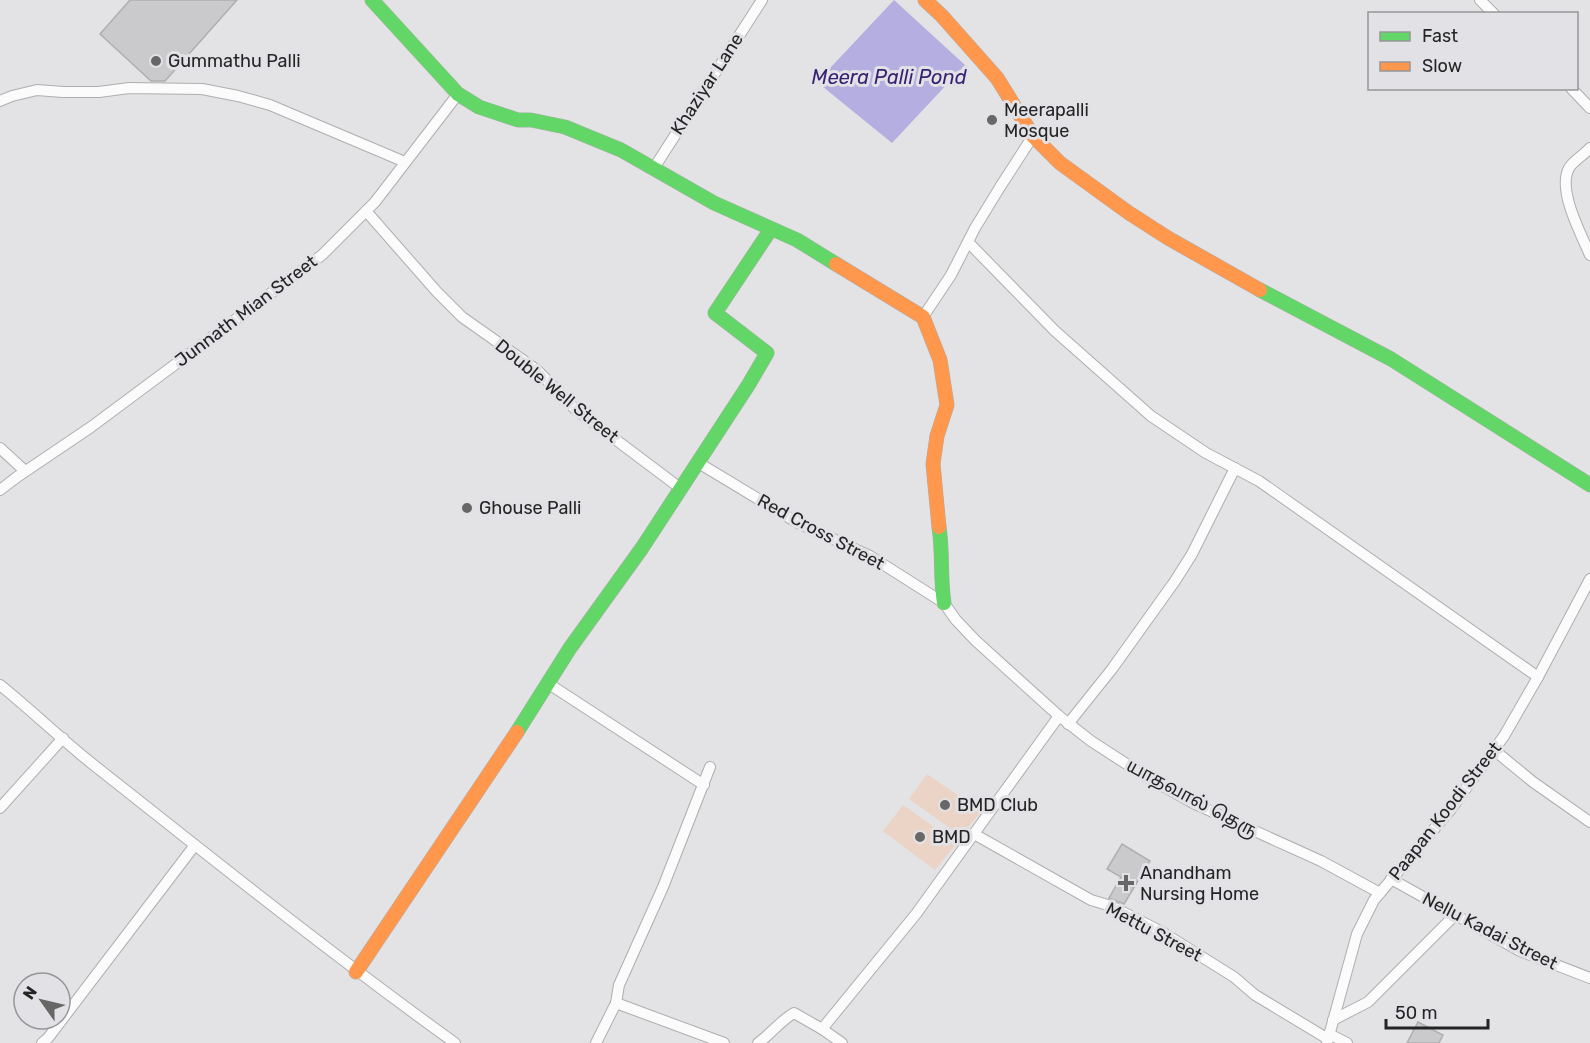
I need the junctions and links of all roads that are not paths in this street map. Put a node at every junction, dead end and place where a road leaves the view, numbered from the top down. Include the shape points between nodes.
1 (372, 0) edge
2 (762, 0) edge
3 (925, 0) edge
4 (1480, 0) edge
5 (1492, 12) edge
6 (1573, 90) edge
7 (458, 94) junction
8 (0, 101) edge
9 (1590, 108) edge
10 (1034, 136) junction
11 (1590, 148) edge
12 (405, 162) junction
13 (654, 168) junction
14 (366, 211) junction
15 (771, 229) junction
16 (969, 243) junction
17 (1590, 255) edge
18 (923, 316) junction
19 (0, 448) edge
20 (697, 462) junction
21 (1236, 468) junction
22 (25, 471) junction
23 (1590, 485) edge
24 (680, 488) junction
25 (0, 490) edge
26 (1590, 579) edge
27 (944, 603) junction
28 (1538, 677) junction
29 (549, 684) junction
30 (0, 685) edge
31 (1063, 720) junction
32 (63, 738) junction
33 (1494, 750) junction
34 (710, 767) dead end
35 (704, 785) junction
36 (0, 808) edge
37 (1590, 822) edge
38 (974, 834) junction
39 (195, 845) junction
40 (1386, 886) junction
41 (1455, 915) junction
42 (356, 972) junction
43 (1590, 978) edge
44 (616, 1003) junction
45 (1333, 1020) junction
46 (822, 1029) junction
47 (1328, 1039) edge
48 (42, 1043) edge
49 (455, 1043) edge
50 (596, 1043) edge
51 (724, 1043) edge
52 (758, 1043) edge
53 (842, 1043) edge
54 (1347, 1043) edge

1 - 7 street
2 - 13 street, Khaziyar Lane
3 - 10 street via 997,78
4 - 5 street
6 - 9 street
7 - 12 street, Junnath Mian Street
7 - 13 street via 493,113 578,131
8 - 12 street via 37,90 202,89 270,105
10 - 16 street
10 - 23 street via 1060,163 1168,238 1391,359
11 - 17 street via 1570,167 1566,178 1569,201
12 - 14 street, Junnath Mian Street
13 - 15 street via 714,203
14 - 22 street, Junnath Mian Street via 322,255 91,428
14 - 24 street, Double Well Street via 462,317 537,370 575,409
15 - 18 street via 797,240
15 - 20 street via 715,313 767,353
16 - 18 street
16 - 21 street via 1055,331 1124,393 1169,429
18 - 27 street via 940,360 947,396 933,464
19 - 22 street
20 - 24 street
20 - 27 street, Red Cross Street via 798,523 870,556
21 - 28 street via 1333,531
21 - 31 street via 1175,581 1112,669
22 - 25 street, Junnath Mian Street
24 - 29 street
26 - 28 street, Paapan Koodi Street
27 - 31 street, யாதவால் தெரு via 976,641
28 - 33 street, Paapan Koodi Street
29 - 35 street
29 - 42 street
30 - 32 street
31 - 38 street
31 - 40 street, யாதவால் தெரு via 1101,748 1218,815
32 - 36 street
32 - 39 street
33 - 37 street
33 - 40 street, Paapan Koodi Street via 1451,809
34 - 35 street
35 - 44 street via 619,985
38 - 46 street via 916,914
38 - 47 street, Mettu Street via 1078,893 1162,932
39 - 42 street
39 - 48 street
40 - 41 street, Nellu Kadai Street
40 - 45 street, Paapan Koodi Street via 1357,934
41 - 43 street, Nellu Kadai Street via 1520,951
41 - 45 street via 1368,1002
42 - 49 street
44 - 50 street
44 - 51 street
45 - 47 street, Paapan Koodi Street
46 - 52 street via 794,1013
46 - 53 street
47 - 54 street, Mettu Street

